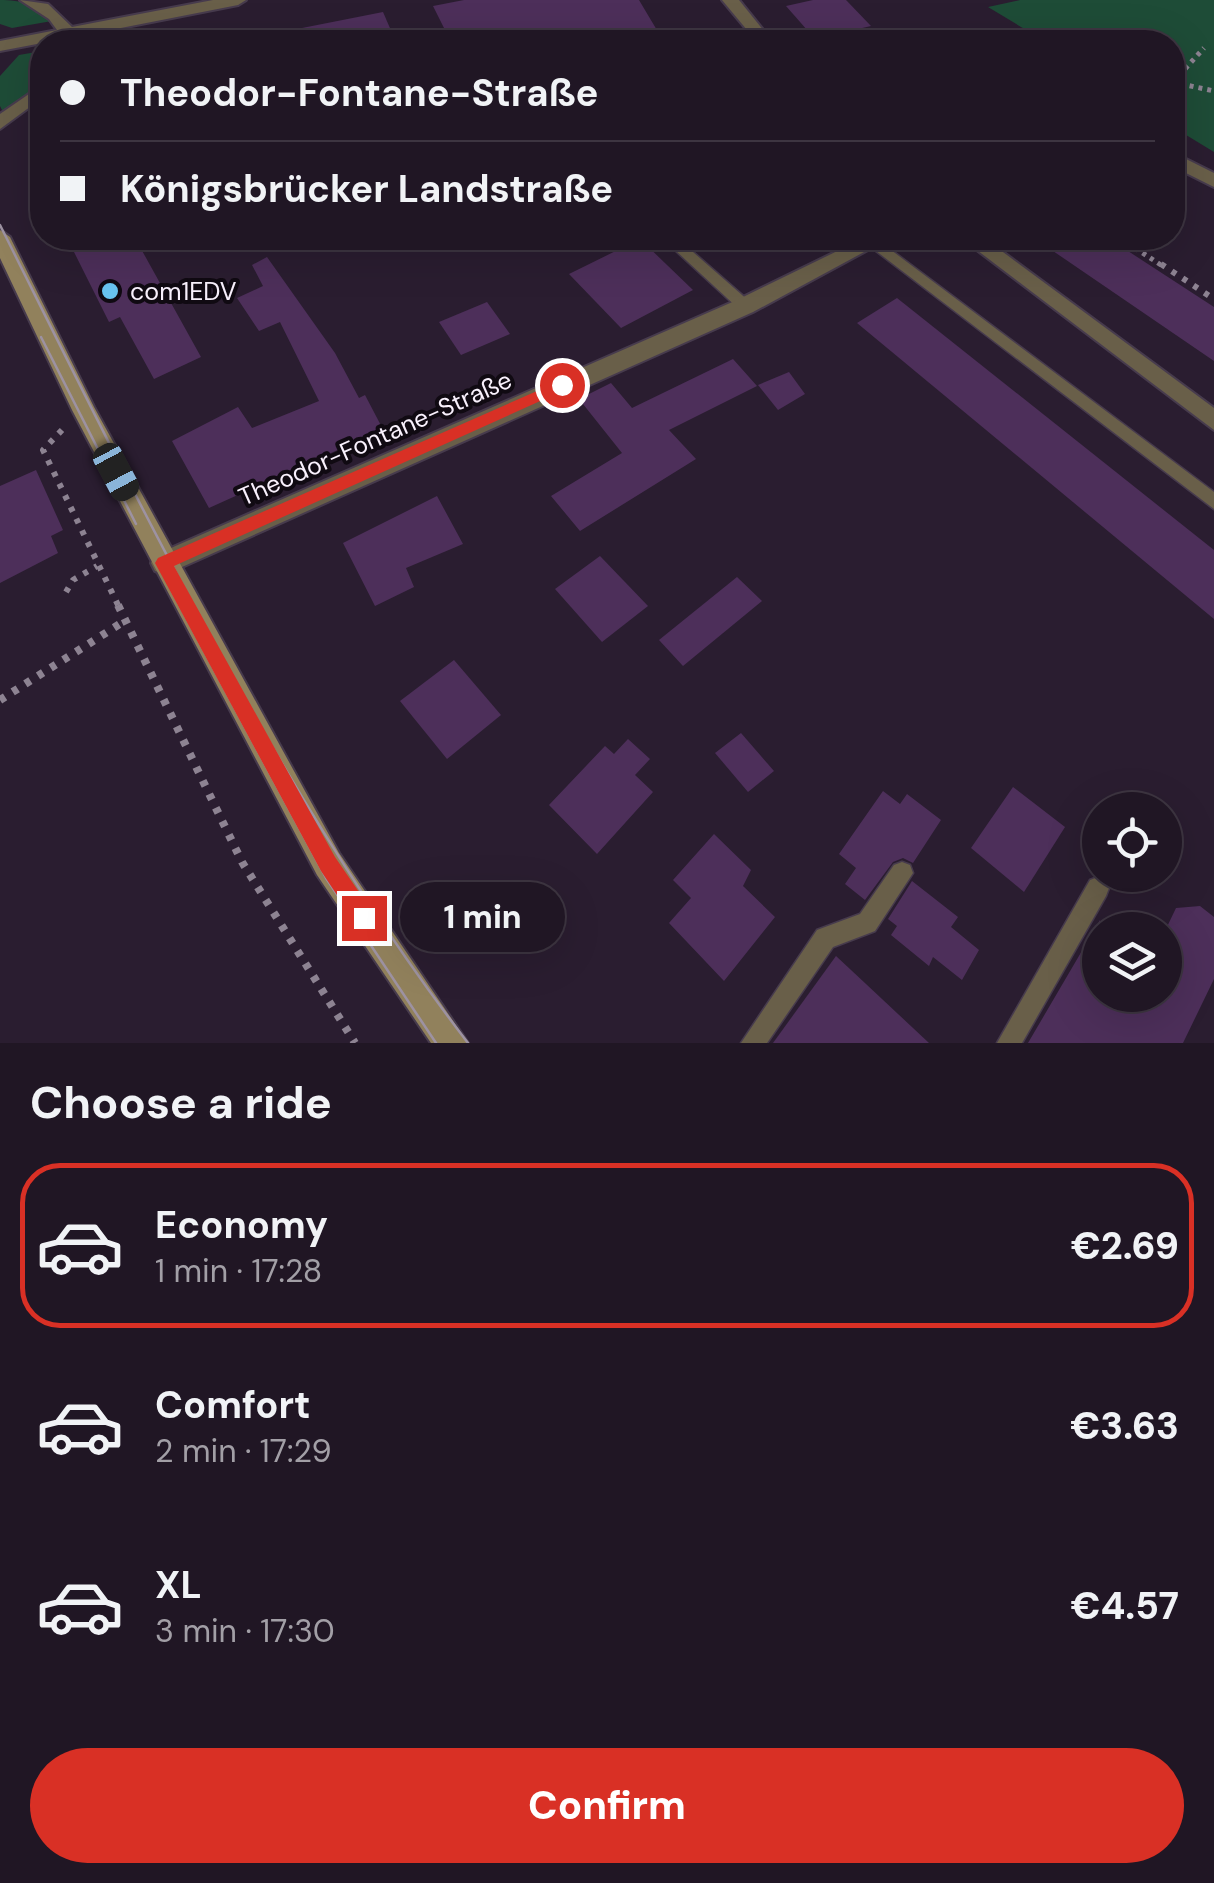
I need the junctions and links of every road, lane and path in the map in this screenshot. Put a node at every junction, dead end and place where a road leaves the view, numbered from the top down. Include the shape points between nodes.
1 (28, 0) edge
2 (238, 0) edge
3 (730, 0) edge
4 (60, 30) edge
5 (90, 30) edge
6 (755, 30) edge
7 (30, 41) edge
8 (0, 46) edge
9 (1204, 48) dead end
10 (1185, 68) edge
11 (1185, 85) edge
12 (1214, 91) edge
13 (30, 99) edge
14 (0, 122) edge
15 (1185, 165) edge
16 (1214, 181) edge
17 (0, 237) edge
18 (682, 250) edge
19 (852, 250) edge
20 (887, 250) edge
21 (988, 250) edge
22 (1139, 250) edge
23 (1214, 298) edge
24 (745, 306) junction
25 (84, 410) junction
26 (1214, 421) edge
27 (1214, 502) edge
28 (164, 563) junction
29 (97, 566) junction
30 (66, 592) dead end
31 (123, 622) junction
32 (0, 700) edge
33 (902, 874) dead end
34 (1096, 892) edge
35 (355, 1043) edge
36 (451, 1043) edge
37 (753, 1043) edge
38 (1009, 1043) edge

1 - 4 street via 57,17
2 - 5 street
3 - 6 street
7 - 8 street
9 - 10 path
11 - 12 path
13 - 14 street
15 - 16 street
17 - 25 main road
18 - 24 lane
19 - 24 street, Theodor-Fontane-Straße
20 - 27 lane
21 - 26 street
22 - 23 path
24 - 28 street, Theodor-Fontane-Straße
25 - 28 main road
25 - 29 path via 43,450
28 - 36 main road via 328,864
29 - 30 path
29 - 31 path
31 - 32 path
31 - 35 path via 242,862
33 - 37 lane via 867,923 825,938
34 - 38 lane

